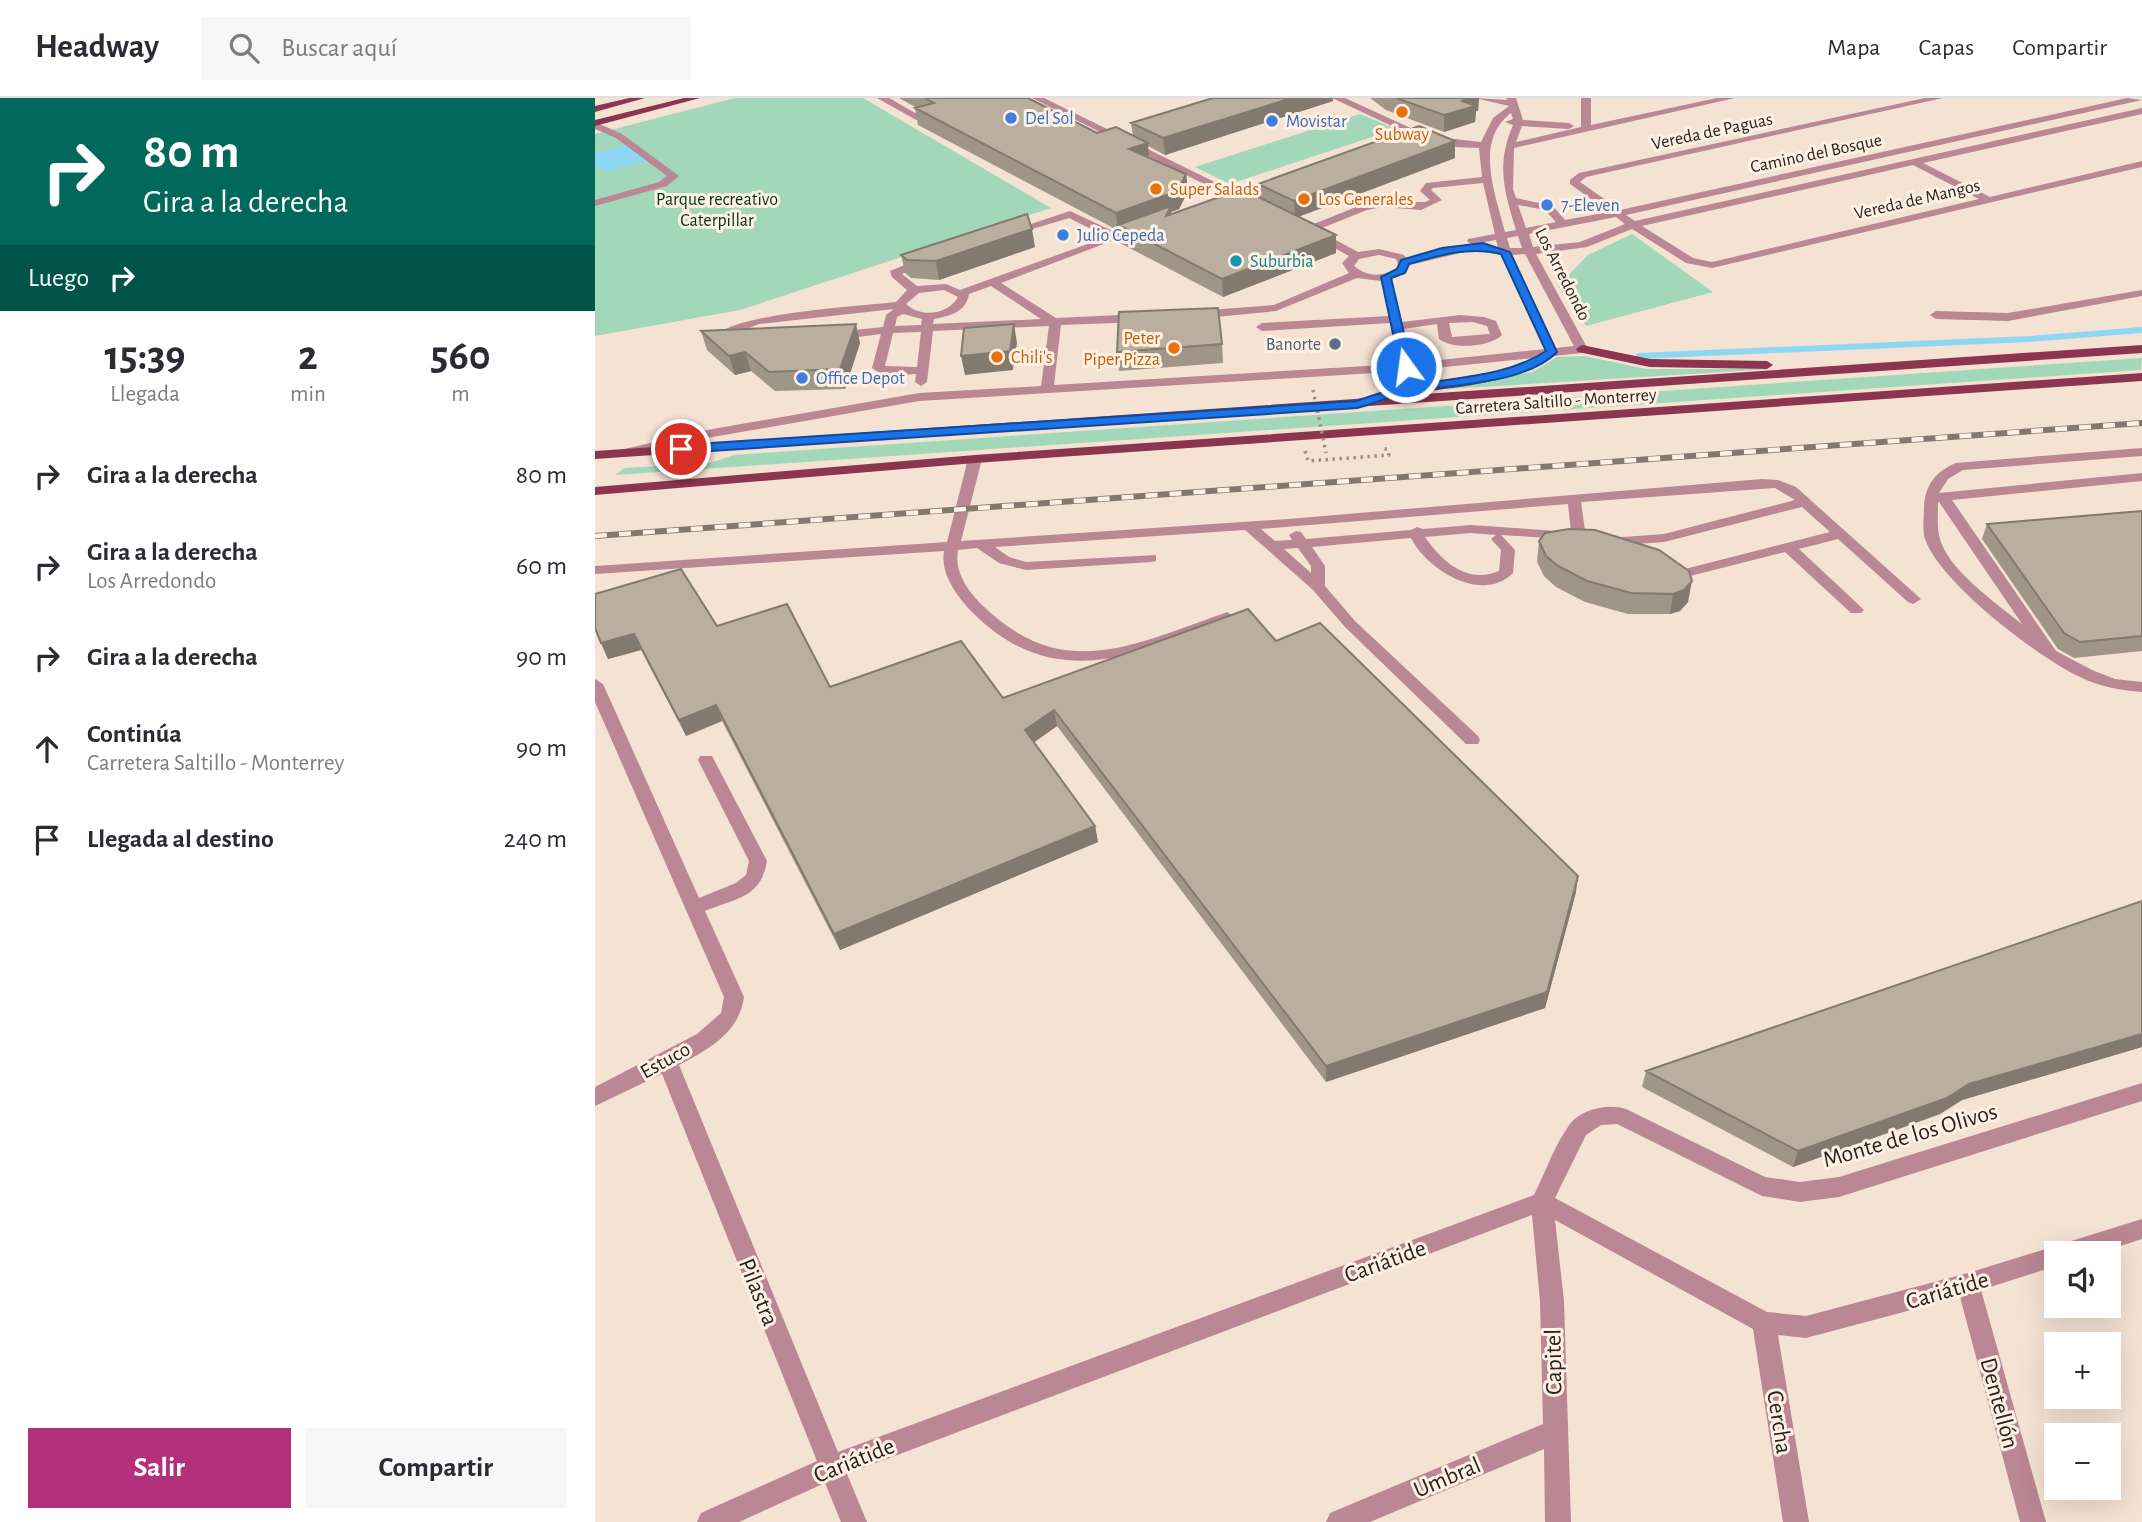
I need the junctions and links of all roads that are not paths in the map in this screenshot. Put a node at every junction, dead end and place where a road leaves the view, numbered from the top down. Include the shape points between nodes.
1 (640, 98) edge
2 (695, 98) edge
3 (882, 98) edge
4 (1037, 98) edge
5 (1337, 98) edge
6 (1480, 98) edge
7 (1586, 98) edge
8 (1730, 98) edge
9 (1938, 98) edge
10 (2092, 98) edge
11 (2139, 98) edge
12 (1512, 103) edge
13 (2108, 105) junction
14 (595, 109) edge
15 (2142, 111) edge
16 (919, 118) edge
17 (1496, 120) junction
18 (1518, 122) junction
19 (595, 124) edge
20 (1586, 128) junction
21 (1416, 133) junction
22 (1399, 136) edge
23 (1485, 144) junction
24 (1509, 146) junction
25 (1896, 153) junction
26 (1915, 163) junction
27 (2142, 164) edge
28 (1297, 172) edge
29 (1487, 180) junction
30 (1234, 195) junction
31 (1512, 200) junction
32 (1247, 201) edge
33 (1989, 201) junction
34 (595, 203) edge
35 (1208, 204) edge
36 (1617, 214) junction
37 (1561, 222) junction
38 (1156, 223) edge
39 (1296, 224) edge
40 (1633, 225) junction
41 (1308, 230) junction
42 (1521, 231) junction
43 (1499, 234) junction
44 (1000, 236) edge
45 (1116, 237) junction
46 (1529, 251) junction
47 (1505, 252) junction
48 (937, 256) edge
49 (1356, 256) junction
50 (1402, 260) junction
51 (1357, 274) junction
52 (1386, 277) junction
53 (991, 281) junction
54 (915, 291) junction
55 (962, 293) junction
56 (2142, 293) edge
57 (901, 307) junction
58 (1936, 315) dead end
59 (1185, 316) edge
60 (1150, 317) edge
61 (1443, 321) dead end
62 (928, 322) junction
63 (1395, 322) junction
64 (1055, 323) junction
65 (1262, 327) dead end
66 (888, 330) junction
67 (817, 338) edge
68 (736, 343) edge
69 (1582, 349) junction
70 (2142, 349) edge
71 (1552, 352) junction
72 (1406, 367) junction
73 (1847, 368) junction
74 (923, 370) junction
75 (2142, 377) edge
76 (1047, 388) junction
77 (919, 397) junction
78 (1357, 404) junction
79 (629, 452) junction
80 (2142, 452) edge
81 (595, 455) edge
82 (975, 459) junction
83 (2142, 477) edge
84 (595, 491) edge
85 (1937, 497) junction
86 (1574, 500) junction
87 (1805, 502) junction
88 (1288, 523) junction
89 (1249, 526) junction
90 (1520, 530) junction
91 (1840, 534) junction
92 (1417, 536) junction
93 (1579, 537) junction
94 (1498, 539) junction
95 (980, 544) junction
96 (954, 545) junction
97 (1303, 546) junction
98 (1789, 548) junction
99 (1276, 549) junction
100 (1151, 558) dead end
101 (595, 570) edge
102 (1682, 575) edge
103 (1318, 587) junction
104 (1913, 599) dead end
105 (1856, 610) dead end
106 (1227, 617) edge
107 (2050, 654) junction
108 (595, 684) edge
109 (2142, 687) edge
110 (1472, 740) dead end
111 (706, 760) dead end
112 (694, 908) junction
113 (667, 1061) junction
114 (2142, 1092) edge
115 (595, 1097) edge
116 (1542, 1202) junction
117 (2142, 1229) edge
118 (2104, 1241) edge
119 (2044, 1260) edge
120 (1968, 1284) junction
121 (1764, 1323) junction
122 (1555, 1432) junction
123 (830, 1468) junction
124 (711, 1522) edge
125 (854, 1522) edge
126 (1339, 1522) edge
127 (1558, 1522) edge
128 (1795, 1522) edge
129 (2033, 1522) edge

1 - 14 main road
2 - 19 main road
3 - 16 street
4 - 30 street
5 - 21 street
6 - 12 street
7 - 20 street
8 - 20 street
9 - 36 street, Vereda de Paguas via 1575,180
10 - 13 street
11 - 13 street, Camino del Bosque
12 - 17 street
12 - 18 street
13 - 25 street, Camino del Bosque
15 - 26 street, Camino del Bosque
17 - 18 street
17 - 23 street, Los Arredondo
18 - 20 street
18 - 24 street, Los Arredondo
19 - 34 street via 674,176 663,184
20 - 24 street
21 - 22 street
21 - 23 street via 1440,142
23 - 29 street, Los Arredondo
24 - 31 street, Los Arredondo
25 - 26 street
25 - 36 street, Camino del Bosque
26 - 33 street
26 - 40 street, Camino del Bosque
27 - 33 street, Vereda de Mangos
28 - 30 street
29 - 41 street via 1436,183 1424,189 1437,197 1427,206 1376,205
29 - 43 street, Los Arredondo
30 - 32 street
30 - 35 street
31 - 37 street via 1549,208
31 - 42 street, Los Arredondo
33 - 40 street, Vereda de Mangos via 1711,265 1699,265
36 - 37 street, Camino del Bosque
36 - 40 street
37 - 42 street, Camino del Bosque
38 - 45 street
39 - 41 street
40 - 46 street, Camino del Bosque via 1583,245
41 - 49 street
42 - 43 street, Camino del Bosque
42 - 46 street, Los Arredondo
43 - 47 street, Los Arredondo
43 - 50 street, Camino del Bosque
44 - 45 street via 1070,214
45 - 53 street
46 - 47 street, Camino del Bosque
46 - 69 street, Los Arredondo
47 - 50 street, Camino del Bosque via 1473,247
47 - 71 street, Los Arredondo
48 - 54 street via 896,271
49 - 50 street via 1379,252
49 - 51 street via 1348,263
50 - 52 street via 1401,271
51 - 52 street
51 - 59 street via 1276,308
52 - 63 street
53 - 55 street
53 - 64 street
54 - 55 street via 946,287
54 - 57 street via 902,300
55 - 62 street via 964,301 955,309
56 - 58 street via 2008,317
57 - 62 street
57 - 66 street via 892,315
57 - 68 street via 757,321 719,339
60 - 64 street
61 - 63 street
62 - 64 street
62 - 66 street
62 - 74 street
63 - 65 street
63 - 72 street
64 - 76 street
66 - 67 street
66 - 74 street via 877,368 882,372
69 - 71 street
69 - 73 main road via 1666,366
70 - 73 main road, Carretera Saltillo - Monterrey
71 - 72 street
71 - 78 main road via 1513,372 1402,390
72 - 76 street
73 - 78 main road, Carretera Saltillo - Monterrey
74 - 77 street
75 - 82 main road, Carretera Saltillo - Monterrey
76 - 77 street
77 - 79 street
78 - 79 main road, Carretera Saltillo - Monterrey
79 - 81 main road, Carretera Saltillo - Monterrey
80 - 85 street via 1961,466 1945,471
82 - 84 main road, Carretera Saltillo - Monterrey
82 - 96 street
83 - 85 street
85 - 107 street
85 - 107 street via 1932,538 1941,558
86 - 87 street via 1762,483 1778,484
86 - 88 street
86 - 93 street
87 - 91 street
87 - 93 street via 1638,542
88 - 89 street
88 - 97 street
89 - 95 street
89 - 99 street
90 - 92 street
90 - 93 street
90 - 94 street
91 - 98 street
91 - 104 street
92 - 94 street
92 - 94 street via 1463,579 1475,584 1506,573 1511,555
92 - 97 street
95 - 96 street
95 - 100 street via 1004,561 1027,566
96 - 101 street
96 - 106 street via 950,558 974,605 1015,641 1047,654 1079,660 1105,657
97 - 99 street
97 - 103 street via 1318,566
98 - 102 street
98 - 105 street
99 - 103 street
103 - 110 street via 1350,624
107 - 109 street via 2113,684
108 - 112 street
111 - 112 street via 758,861 755,878 743,888
112 - 113 street, Estuco via 734,997 730,1017 717,1031
113 - 115 street, Estuco
113 - 123 street, Pilastra
114 - 116 street, Monte de los Olivos via 1839,1187 1800,1192 1762,1186 1619,1115 1597,1117 1578,1129
116 - 121 street, Cariátide
116 - 122 street, Capitel via 1552,1301
116 - 123 street, Cariátide
117 - 118 street
119 - 120 street, Cariátide
120 - 121 street, Cariátide via 1806,1327
120 - 129 street, Dentellón
121 - 128 street, Cercha
122 - 126 street, Umbral
122 - 127 street, Capitel
123 - 124 street, Cariátide
123 - 125 street, Pilastra

